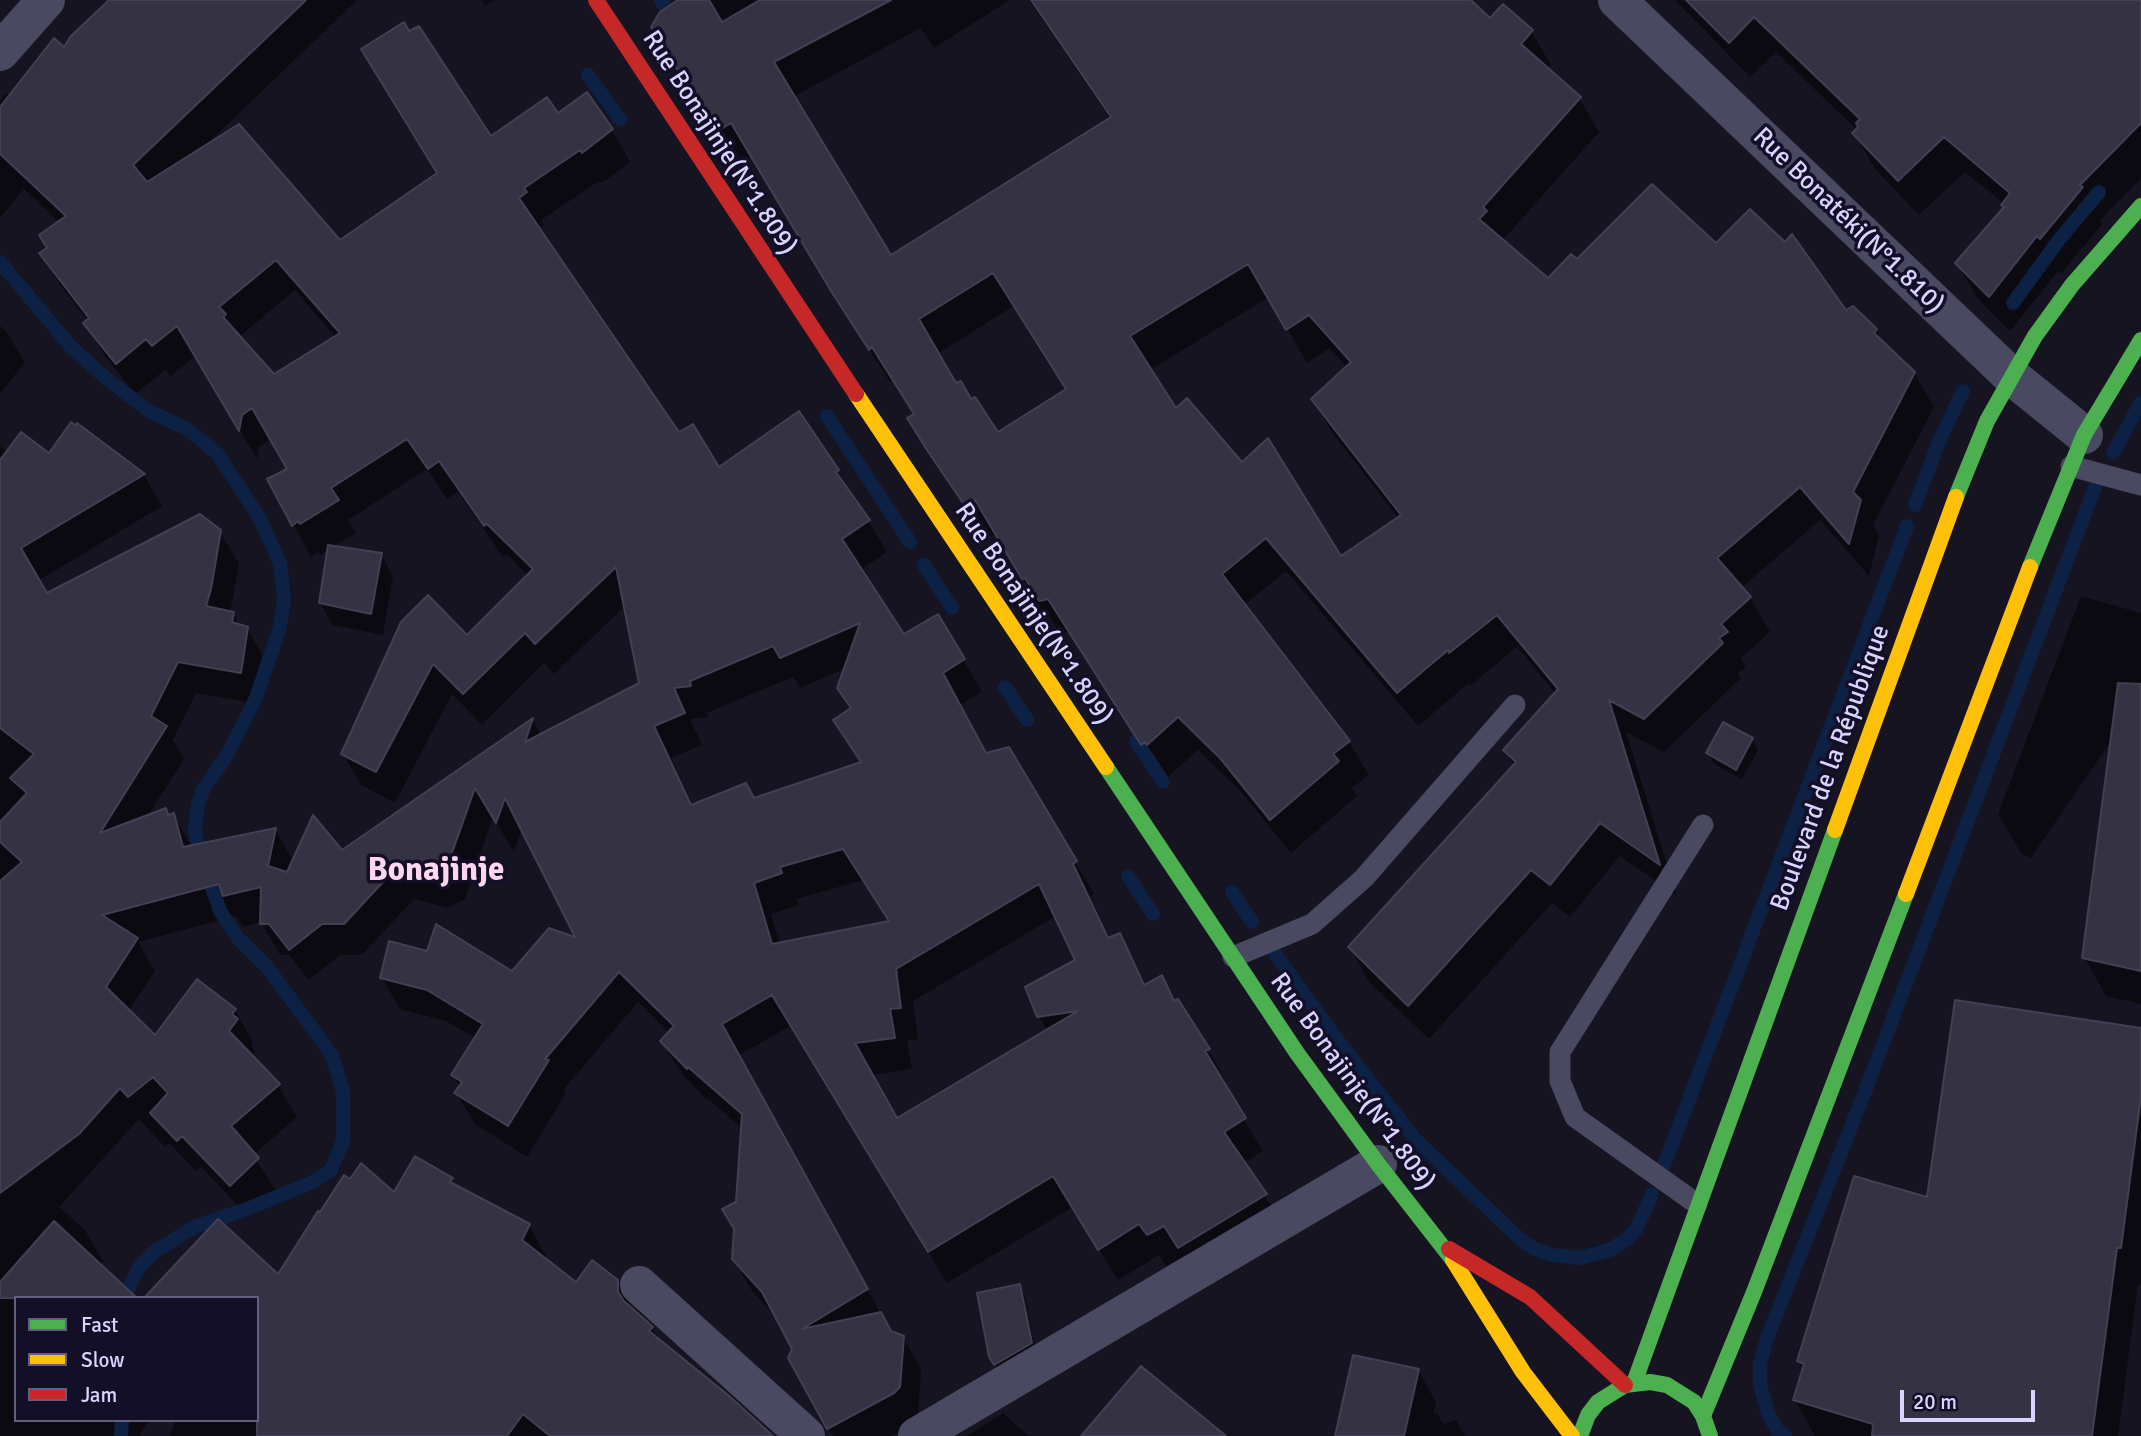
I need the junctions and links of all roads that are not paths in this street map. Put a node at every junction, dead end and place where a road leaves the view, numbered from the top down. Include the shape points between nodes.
1 (46, 0) edge
2 (596, 0) edge
3 (1617, 0) edge
4 (0, 52) edge
5 (2141, 206) edge
6 (2141, 340) edge
7 (2011, 376) junction
8 (2077, 450) junction
9 (2141, 485) edge
10 (1515, 705) dead end
11 (1703, 825) dead end
12 (1233, 957) junction
13 (1378, 1164) junction
14 (1698, 1204) junction
15 (1444, 1246) junction
16 (639, 1284) dead end
17 (1629, 1384) junction
18 (1703, 1416) junction
19 (806, 1436) edge
20 (917, 1436) edge
21 (1572, 1436) edge
22 (1580, 1436) edge
23 (1710, 1436) edge

1 - 4 street
2 - 12 main road, Rue Bonajinje(N°1.809)
3 - 7 street, Rue Bonatéki(N°1.810)
5 - 7 main road, Boulevard de la République via 2072,285
6 - 8 main road
7 - 8 street, Rue Bonatéki(N°1.810)
7 - 14 main road, Boulevard de la République via 1967,467
8 - 9 lane
8 - 18 main road
10 - 12 lane via 1364,878 1311,924
11 - 14 lane via 1560,1052 1560,1081 1574,1117
12 - 13 main road, Rue Bonajinje(N°1.809)
13 - 15 main road, Rue Bonajinje(N°1.809)
13 - 20 street
14 - 17 main road, Boulevard de la République
15 - 17 main road, Rue Bonajinje(N°1.809) via 1530,1297
15 - 21 main road, Rue Bonajinje(N°1.809) via 1523,1372
16 - 19 street
17 - 18 main road via 1667,1385 1694,1402
17 - 22 main road via 1598,1402
18 - 23 main road

